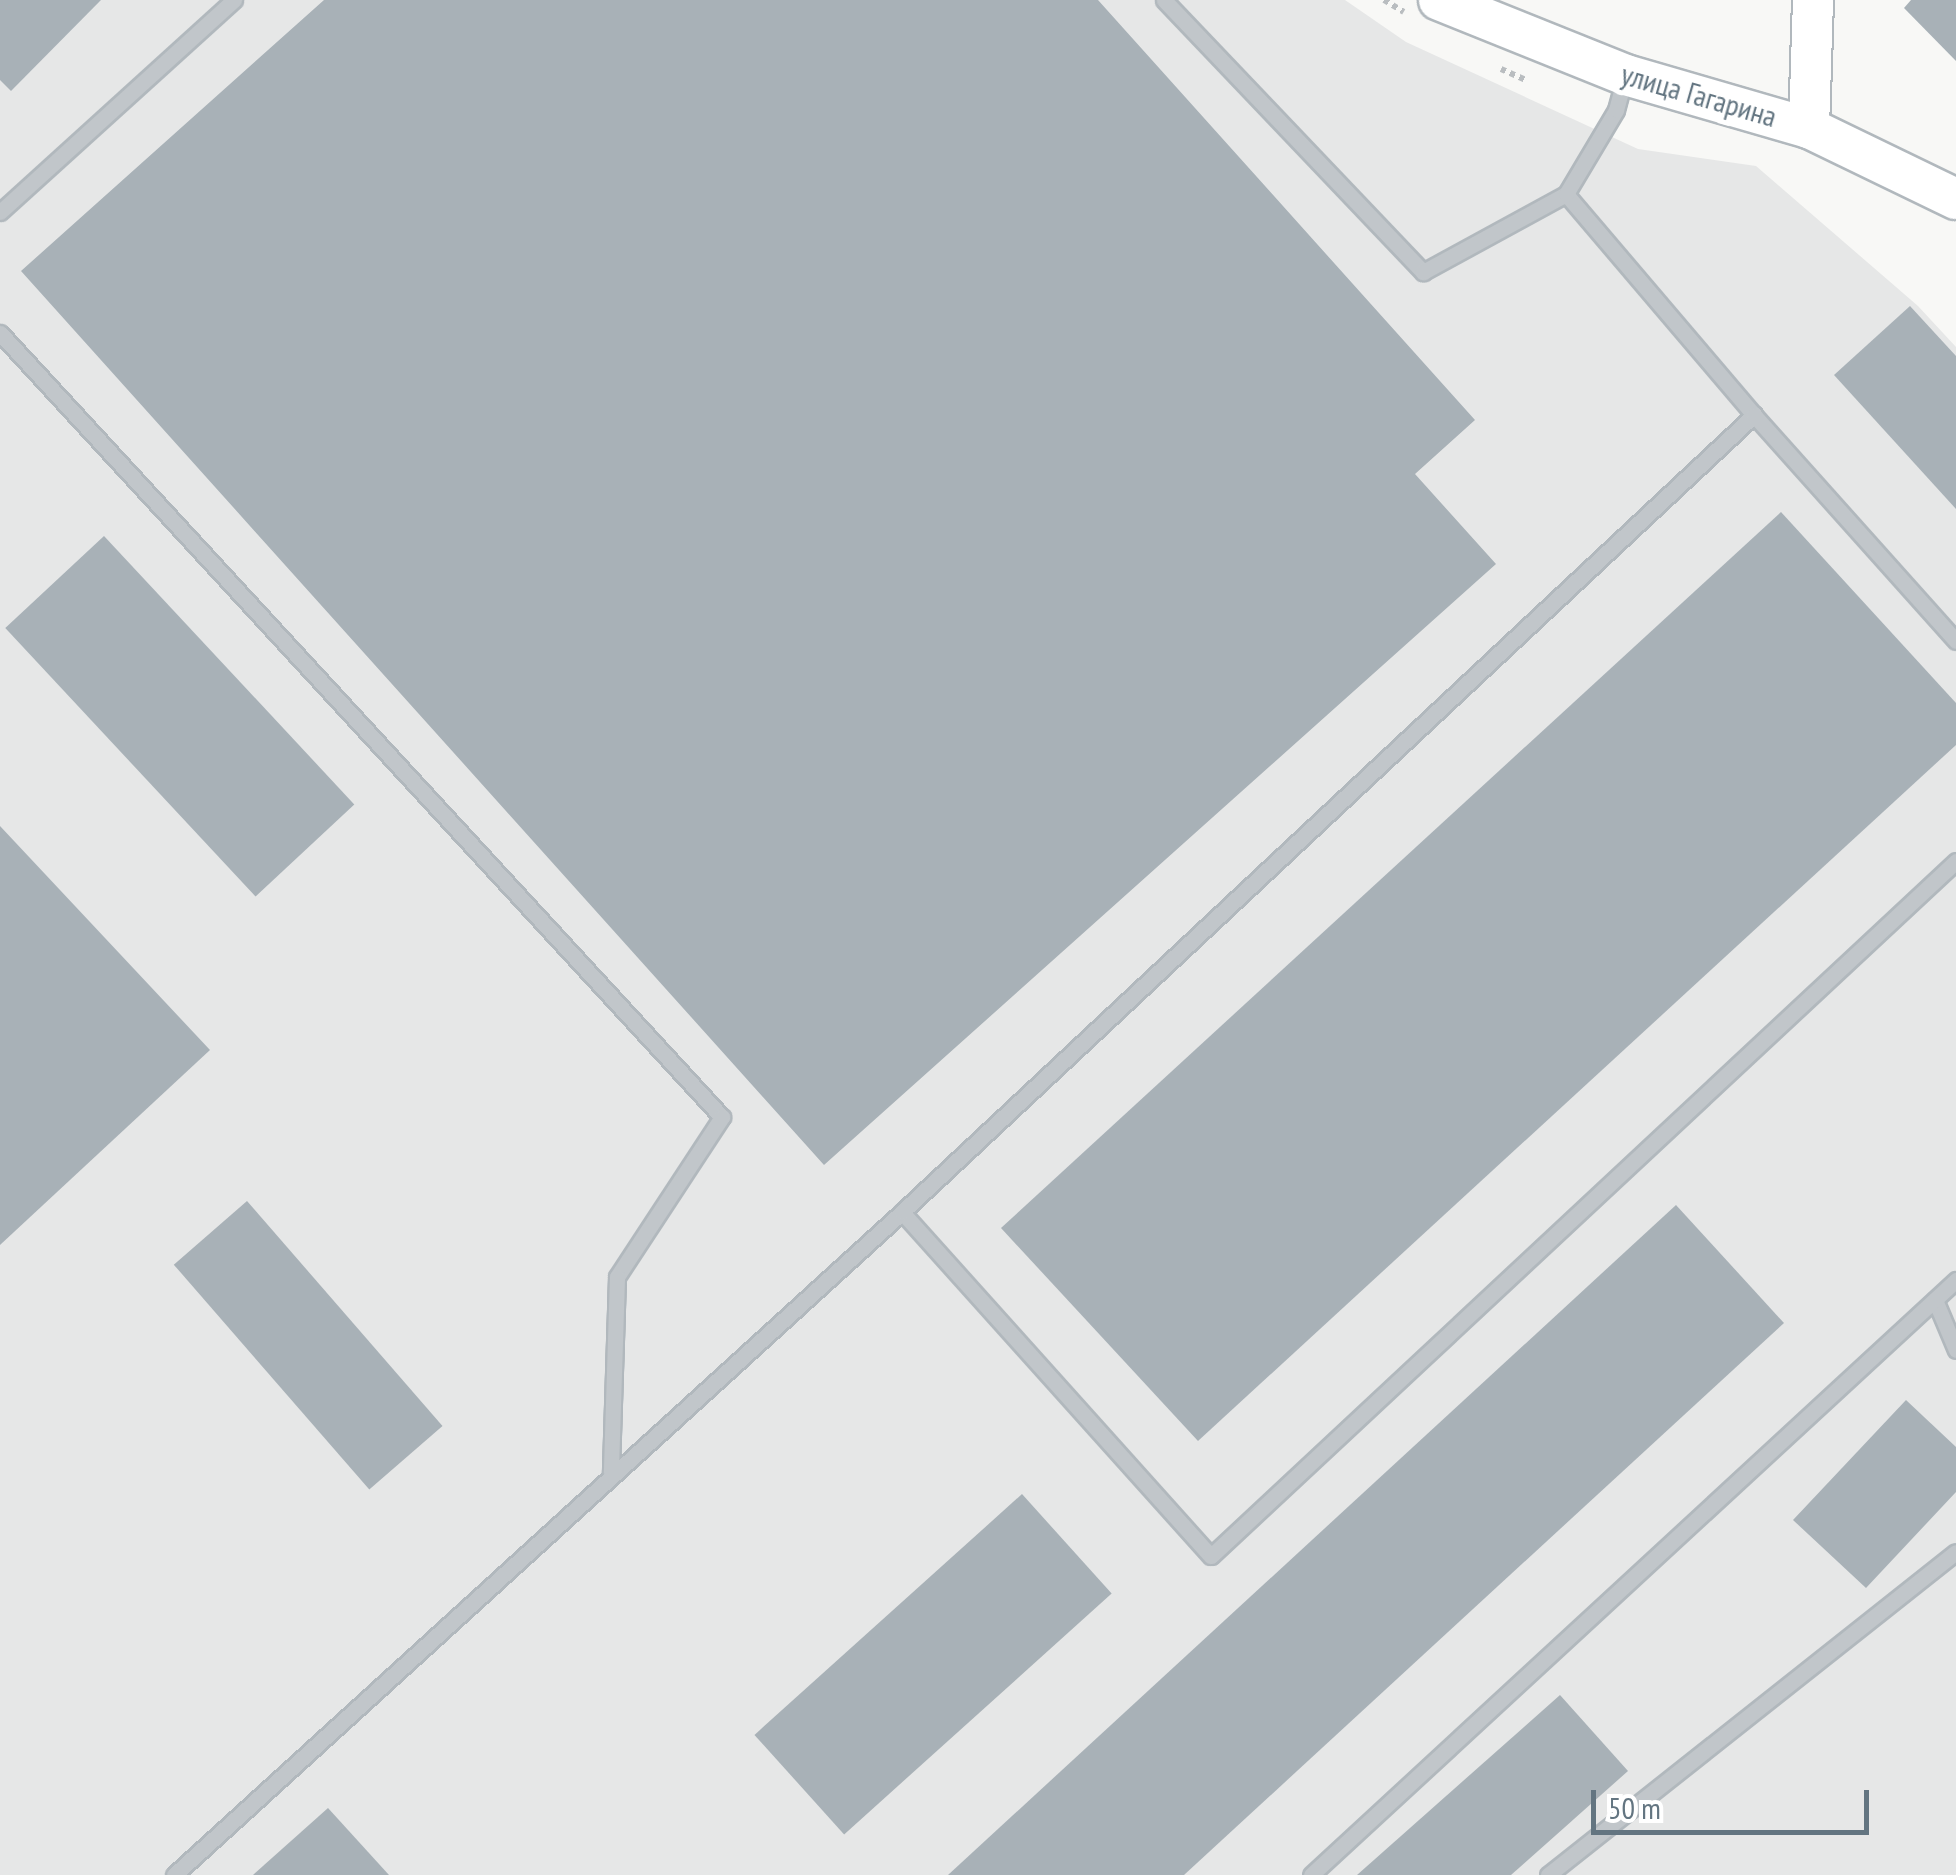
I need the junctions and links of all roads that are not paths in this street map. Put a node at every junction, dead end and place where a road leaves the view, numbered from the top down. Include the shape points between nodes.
1 (234, 0) edge
2 (1164, 0) edge
3 (1439, 0) edge
4 (1813, 0) edge
5 (1626, 75) junction
6 (1810, 128) junction
7 (1566, 194) junction
8 (1956, 199) edge
9 (0, 212) edge
10 (0, 334) edge
11 (1754, 415) junction
12 (1956, 641) edge
13 (1956, 860) edge
14 (902, 1212) junction
15 (1956, 1280) edge
16 (1934, 1300) junction
17 (1956, 1350) edge
18 (612, 1472) junction
19 (1956, 1552) edge
20 (174, 1875) edge
21 (1311, 1875) edge
22 (1548, 1875) edge

1 - 9 lane
2 - 7 lane via 1423,272
3 - 5 main road, улица Гагарина
4 - 6 main road
5 - 6 main road, улица Гагарина
5 - 7 lane via 1616,110
6 - 8 main road, улица Гагарина
7 - 11 lane
10 - 18 lane via 722,1117 618,1277
11 - 12 lane
11 - 14 lane
13 - 14 lane via 1212,1556
14 - 18 lane
15 - 16 lane
16 - 17 lane
16 - 21 lane
18 - 20 lane
19 - 22 lane

